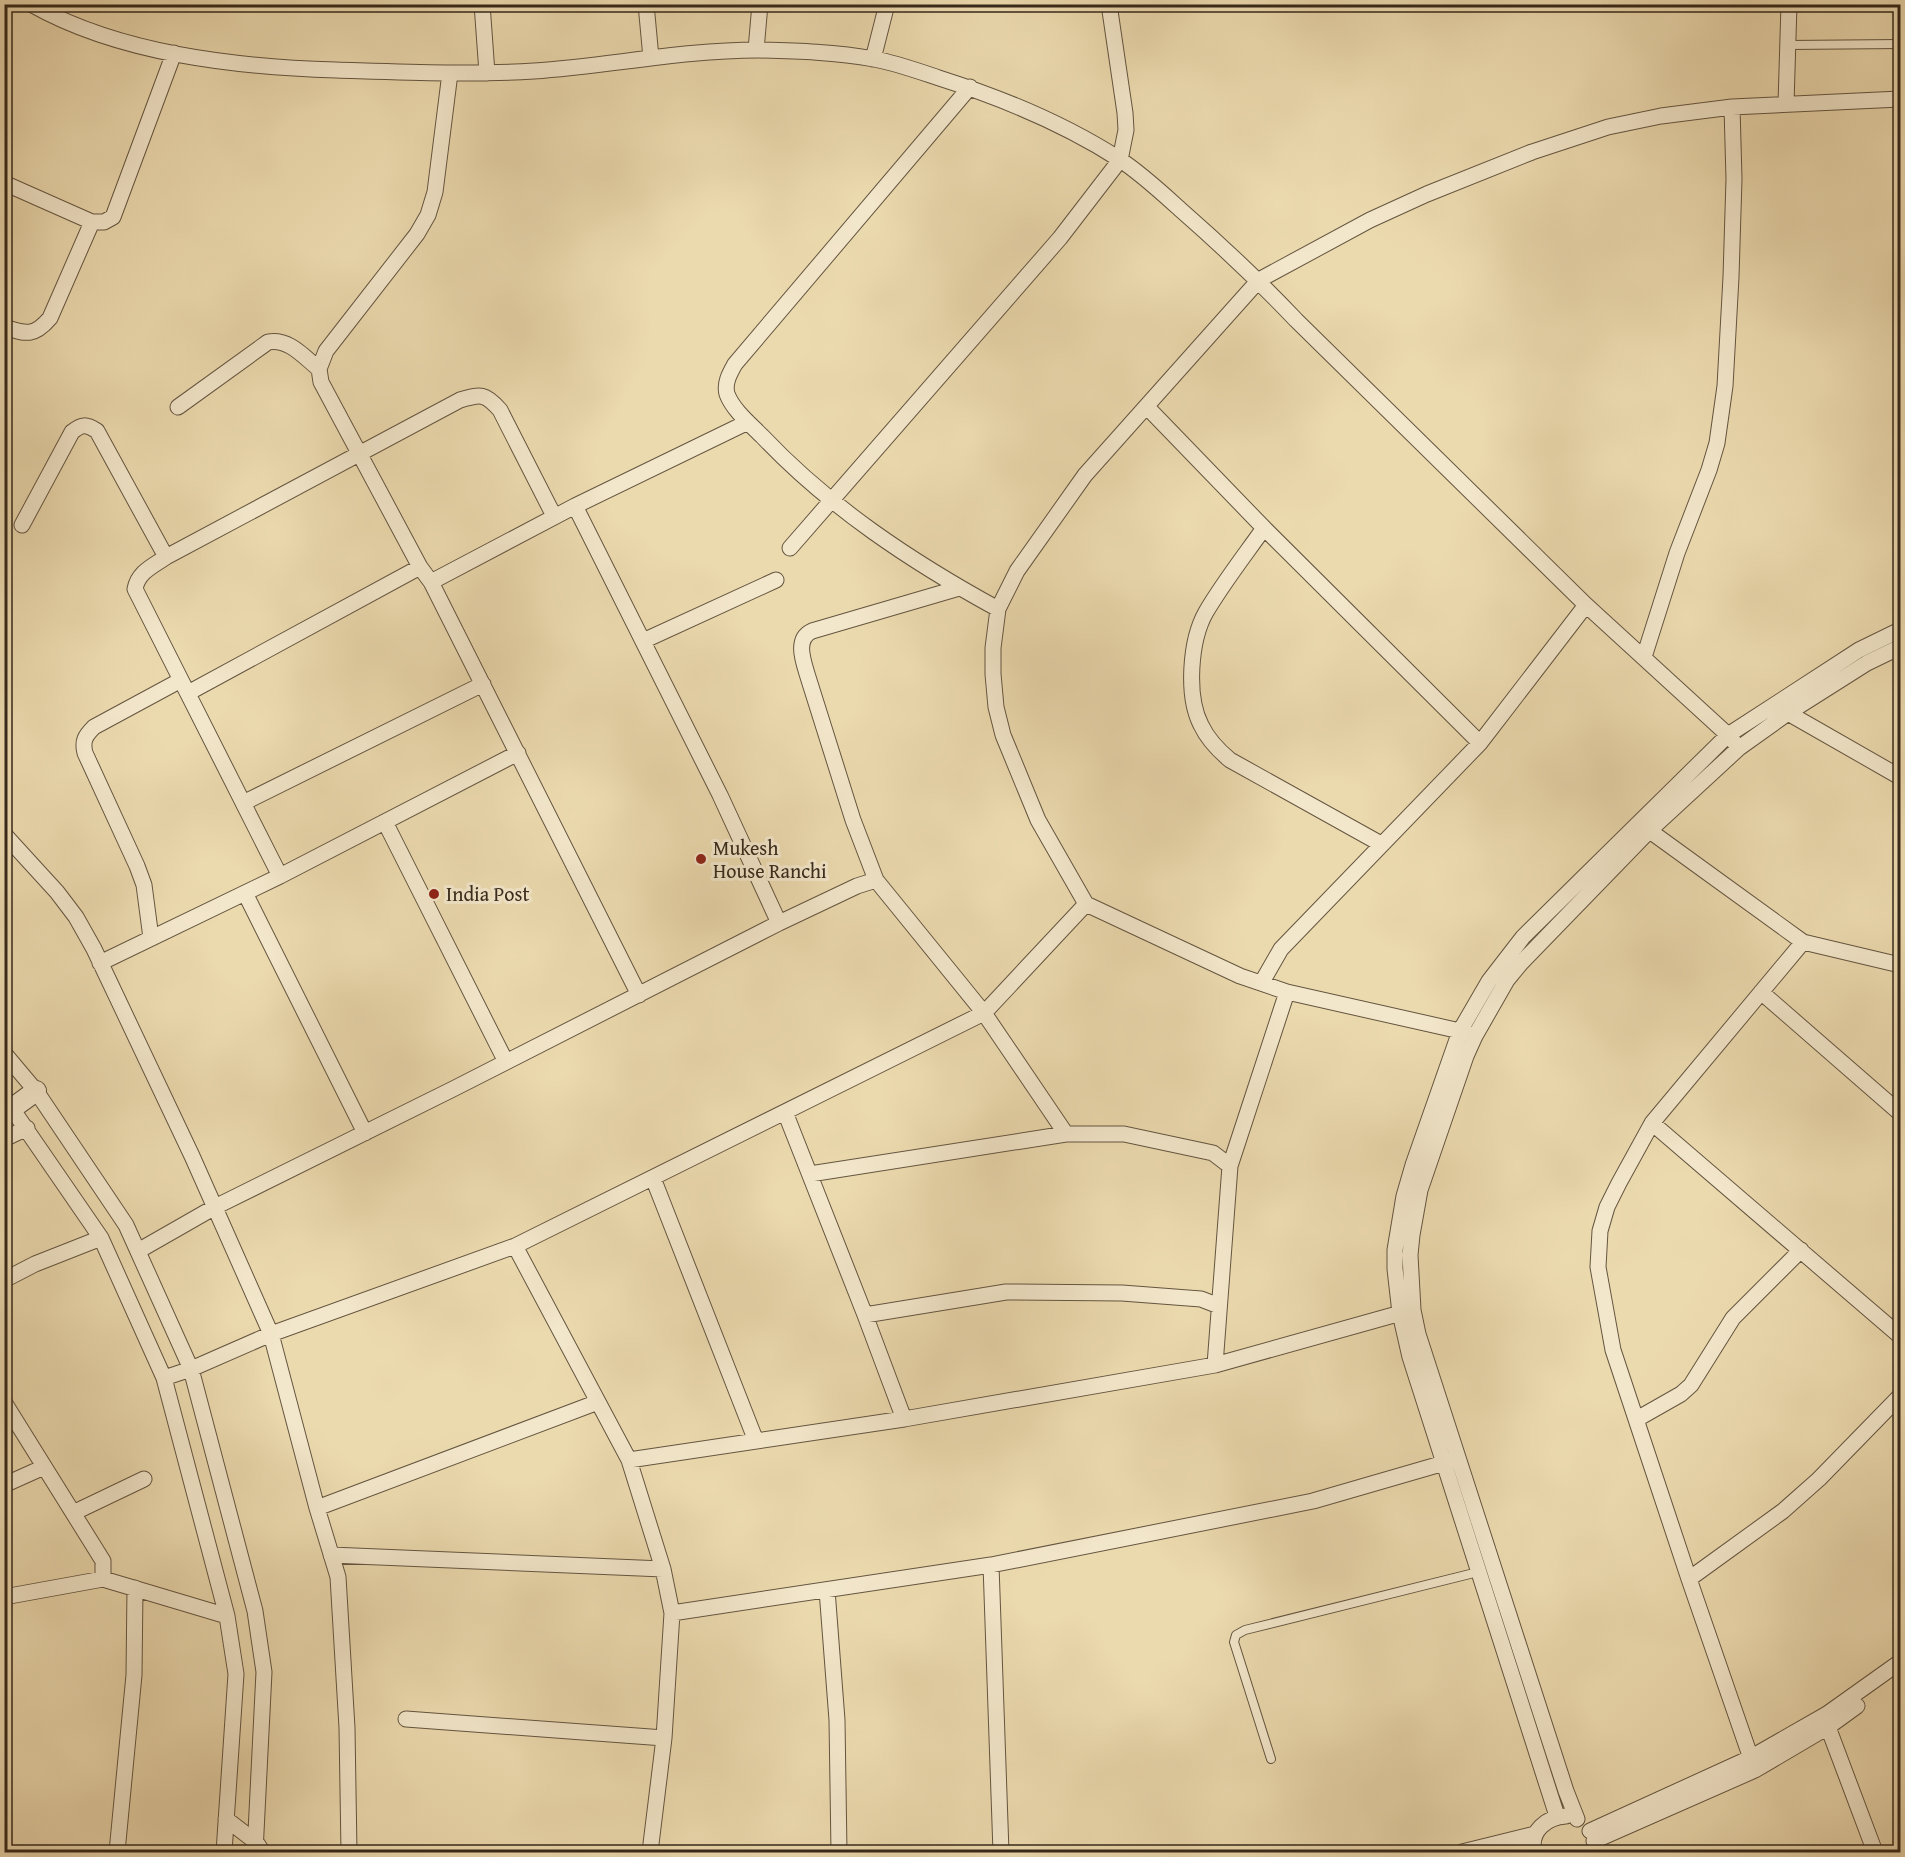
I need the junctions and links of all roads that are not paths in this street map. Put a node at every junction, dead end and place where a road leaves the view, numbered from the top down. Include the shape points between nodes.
1 (31, 4) edge
2 (482, 4) edge
3 (646, 4) edge
4 (760, 4) edge
5 (887, 4) edge
6 (1109, 4) edge
7 (1789, 4) edge
8 (1900, 44) edge
9 (1788, 45) junction
10 (756, 50) junction
11 (174, 53) junction
12 (651, 58) junction
13 (873, 59) junction
14 (450, 73) junction
15 (487, 73) junction
16 (970, 87) junction
17 (1900, 99) edge
18 (1786, 104) junction
19 (1732, 107) junction
20 (1120, 160) junction
21 (4, 183) edge
22 (92, 222) junction
23 (1258, 280) junction
24 (4, 327) edge
25 (319, 369) junction
26 (177, 407) dead end
27 (1147, 407) junction
28 (748, 422) junction
29 (360, 453) junction
30 (830, 501) junction
31 (575, 506) junction
32 (555, 516) junction
33 (22, 525) dead end
34 (1264, 528) junction
35 (790, 548) dead end
36 (166, 557) junction
37 (420, 567) junction
38 (776, 580) dead end
39 (431, 582) junction
40 (959, 588) junction
41 (1586, 605) junction
42 (998, 609) junction
43 (1900, 630) edge
44 (643, 641) junction
45 (1900, 647) edge
46 (1644, 657) junction
47 (483, 684) junction
48 (184, 686) junction
49 (1783, 707) junction
50 (1728, 735) junction
51 (1480, 743) junction
52 (1739, 748) junction
53 (518, 753) junction
54 (1900, 777) edge
55 (243, 803) junction
56 (384, 822) junction
57 (1644, 827) junction
58 (4, 834) edge
59 (1381, 844) junction
60 (280, 876) junction
61 (876, 880) junction
62 (245, 893) junction
63 (1086, 904) junction
64 (779, 923) junction
65 (151, 938) junction
66 (1803, 942) junction
67 (100, 963) junction
68 (1900, 965) edge
69 (1262, 982) junction
70 (1287, 992) junction
71 (1761, 992) junction
72 (639, 995) junction
73 (984, 1013) junction
74 (1468, 1034) junction
75 (4, 1053) edge
76 (506, 1062) junction
77 (36, 1091) junction
78 (9, 1102) edge
79 (785, 1112) junction
80 (1900, 1113) edge
81 (1652, 1123) junction
82 (27, 1128) junction
83 (365, 1133) junction
84 (1066, 1134) junction
85 (4, 1139) edge
86 (1230, 1166) junction
87 (810, 1174) junction
88 (653, 1178) junction
89 (215, 1207) junction
90 (101, 1238) junction
91 (515, 1246) junction
92 (138, 1251) junction
93 (1802, 1251) junction
94 (4, 1280) edge
95 (1219, 1306) junction
96 (1407, 1311) junction
97 (865, 1315) junction
98 (271, 1334) junction
99 (1900, 1336) edge
100 (1215, 1365) junction
101 (191, 1369) junction
102 (164, 1378) junction
103 (1900, 1396) edge
104 (4, 1402) edge
105 (598, 1402) junction
106 (904, 1419) junction
107 (1637, 1419) junction
108 (756, 1441) junction
109 (1458, 1458) junction
110 (628, 1460) junction
111 (1443, 1463) junction
112 (44, 1467) junction
113 (144, 1479) dead end
114 (4, 1485) edge
115 (317, 1508) junction
116 (73, 1513) junction
117 (331, 1555) junction
118 (992, 1565) junction
119 (663, 1569) junction
120 (1478, 1572) junction
121 (103, 1579) junction
122 (1689, 1579) junction
123 (135, 1587) junction
124 (827, 1590) junction
125 (4, 1597) edge
126 (672, 1613) junction
127 (227, 1616) junction
128 (1900, 1662) edge
129 (1900, 1675) edge
130 (406, 1719) dead end
131 (1828, 1727) junction
132 (664, 1738) junction
133 (1271, 1759) dead end
134 (1753, 1764) junction
135 (1557, 1816) junction
136 (226, 1819) junction
137 (1577, 1819) junction
138 (1592, 1841) edge
139 (1534, 1845) edge
140 (258, 1849) edge
141 (117, 1852) edge
142 (224, 1852) edge
143 (349, 1852) edge
144 (650, 1852) edge
145 (839, 1852) edge
146 (1001, 1852) edge
147 (1462, 1852) edge
148 (1516, 1852) edge
149 (1875, 1852) edge

1 - 11 street via 110,38
2 - 15 street
3 - 12 street
4 - 10 street
5 - 13 street
6 - 20 street via 1125,112
7 - 9 street
8 - 9 lane
9 - 18 street
10 - 12 street
10 - 13 street
11 - 14 street via 275,68
11 - 22 street via 113,217
12 - 15 street
13 - 16 street
14 - 15 street
14 - 25 street via 435,192 428,214 417,234 326,351
16 - 20 street via 1050,121
16 - 28 street via 735,364 728,376 727,392
17 - 18 street
18 - 19 street
19 - 23 street via 1634,121 1532,152 1371,220
19 - 46 street via 1731,277 1725,387 1717,443
20 - 23 street
20 - 30 street via 1060,238
21 - 22 street
22 - 24 street via 50,318 41,329 21,333
23 - 27 street
23 - 41 street
25 - 26 street via 287,344 278,340 268,342
25 - 29 street via 321,382
27 - 34 street
27 - 42 street via 1085,475 1017,571
28 - 30 street
28 - 31 street
29 - 32 street via 460,400 476,395 489,398 500,410
29 - 36 street
29 - 37 street
30 - 35 street
30 - 40 street
31 - 32 street
31 - 44 street
32 - 39 street
33 - 36 street via 72,432 87,425 97,431
34 - 51 street
34 - 59 street via 1205,614 1196,641 1193,696 1200,723 1213,746 1230,760
36 - 48 street via 136,580 135,589
37 - 39 street
37 - 48 street
38 - 44 street
39 - 47 street
40 - 42 street
40 - 61 street via 812,631 802,639 808,678
41 - 46 street
41 - 51 street
42 - 63 street via 993,674 1003,735 1038,820
43 - 49 street via 1859,650
44 - 64 street
45 - 49 street
46 - 50 street
47 - 53 street
47 - 55 street
48 - 55 street
48 - 65 street via 94,727 82,744 144,885
49 - 50 street
49 - 52 street
49 - 54 street
50 - 52 street
50 - 57 street
51 - 59 street
52 - 57 street
53 - 56 street
53 - 72 street
55 - 60 street
56 - 60 street
56 - 76 street
57 - 66 street
57 - 74 street via 1523,937 1489,981
58 - 67 street via 76,917
59 - 69 street via 1281,949
60 - 62 street
61 - 64 street
61 - 73 street
62 - 65 street
62 - 83 street
63 - 69 street via 1240,976
63 - 73 street
64 - 72 street
65 - 67 street
66 - 68 street
66 - 71 street
67 - 89 street
69 - 70 street
70 - 74 street
70 - 86 street
71 - 80 street
71 - 81 street
72 - 76 street
73 - 79 street
73 - 84 street
74 - 96 street via 1413,1165 1404,1196 1395,1250 1396,1284
75 - 77 street
76 - 83 street
77 - 78 street
77 - 92 street via 126,1225
78 - 82 street
79 - 87 street
79 - 88 street
81 - 93 street
81 - 107 street via 1607,1207 1600,1231 1598,1267 1613,1350
82 - 85 street
82 - 90 street
83 - 89 street
84 - 86 street via 1124,1134 1214,1153
84 - 87 street
86 - 95 street
87 - 97 street
88 - 91 street
88 - 108 street
89 - 92 street
89 - 98 street
90 - 94 street
90 - 102 street
91 - 98 street
91 - 105 street
92 - 101 street
93 - 99 street
93 - 107 street via 1733,1318 1691,1385
95 - 97 street via 1201,1299 1122,1293 1006,1292
95 - 100 street
96 - 100 street
96 - 109 street
96 - 111 street via 1410,1357
97 - 106 street
98 - 101 street
98 - 115 street
100 - 106 street
101 - 102 street
101 - 140 street via 255,1611 264,1672
102 - 127 street
103 - 122 street via 1819,1479
104 - 112 street
105 - 110 street
105 - 115 street
106 - 108 street
107 - 122 street
108 - 110 street
109 - 111 street
109 - 137 street
110 - 119 street
111 - 118 street via 1313,1501
111 - 120 street
112 - 114 street
112 - 116 street
113 - 116 street
115 - 117 street
116 - 121 street via 103,1561
117 - 119 street
117 - 143 street via 338,1577 348,1728
118 - 124 street
118 - 146 street
119 - 126 street
120 - 133 lane via 1236,1635 1234,1642
120 - 135 street
121 - 123 street
121 - 125 street
122 - 134 street
123 - 127 street
123 - 141 street via 134,1675
124 - 126 street
124 - 145 street via 837,1720
126 - 132 street
127 - 136 street via 236,1674
128 - 134 street
129 - 131 street
130 - 132 street
131 - 134 street
131 - 149 street
132 - 144 street
134 - 138 street
135 - 137 street
135 - 139 street via 1547,1821
136 - 140 street
136 - 142 street
137 - 138 street
139 - 147 street
139 - 148 street

